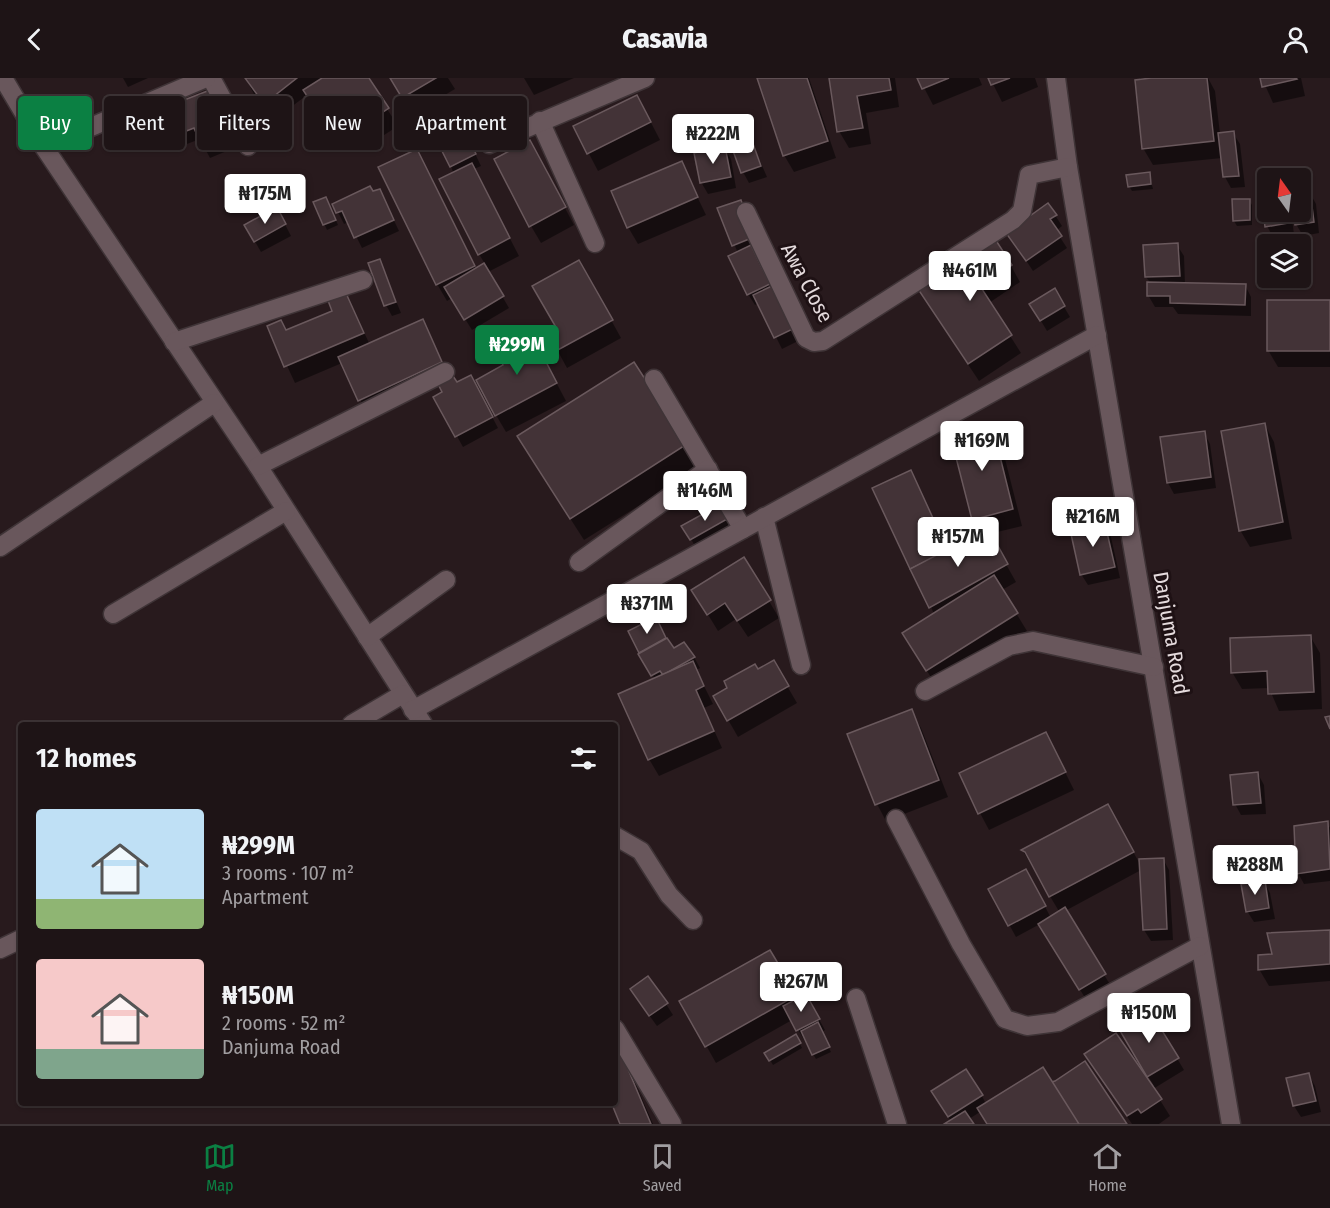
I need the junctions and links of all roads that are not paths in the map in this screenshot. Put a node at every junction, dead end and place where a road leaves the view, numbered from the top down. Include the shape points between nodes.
1 (3, 78) edge
2 (206, 78) edge
3 (211, 78) edge
4 (645, 78) edge
5 (1056, 78) edge
6 (221, 96) edge
7 (18, 103) edge
8 (540, 121) junction
9 (92, 127) edge
10 (527, 127) edge
11 (46, 150) edge
12 (1068, 167) junction
13 (746, 212) dead end
14 (595, 243) dead end
15 (363, 280) dead end
16 (1097, 335) junction
17 (174, 342) junction
18 (445, 372) dead end
19 (654, 379) dead end
20 (214, 403) junction
21 (258, 466) junction
22 (708, 469) junction
23 (285, 511) junction
24 (764, 517) junction
25 (743, 529) junction
26 (0, 547) edge
27 (579, 562) dead end
28 (447, 580) dead end
29 (113, 614) dead end
30 (367, 638) junction
31 (801, 665) dead end
32 (1154, 668) junction
33 (925, 691) dead end
34 (413, 709) edge
35 (360, 722) edge
36 (896, 819) dead end
37 (618, 838) edge
38 (693, 920) dead end
39 (18, 940) edge
40 (1200, 946) junction
41 (0, 949) edge
42 (856, 998) dead end
43 (618, 1034) edge
44 (672, 1124) edge
45 (897, 1124) edge
46 (1231, 1124) edge

1 - 7 street
2 - 9 street
3 - 6 street
4 - 8 street
5 - 12 street, Danjuma Road
8 - 10 street
8 - 14 street
11 - 17 street
12 - 13 street, Awa Close via 1029,175 1022,211 1013,220 823,341 806,338
12 - 16 street, Danjuma Road
15 - 17 street
16 - 24 street
16 - 32 street, Danjuma Road
17 - 20 street
18 - 21 street
19 - 22 street
20 - 21 street
20 - 26 street
21 - 23 street
22 - 25 street
22 - 27 street
23 - 29 street
23 - 30 street
24 - 25 street
24 - 31 street
25 - 34 street
28 - 30 street
30 - 34 street
32 - 33 street via 1033,641 1010,646
32 - 40 street, Danjuma Road
34 - 35 street
36 - 40 street via 1005,1019 1027,1026 1058,1022
37 - 38 street via 642,851 669,895
39 - 41 street
40 - 46 street, Danjuma Road
42 - 45 street
43 - 44 street

